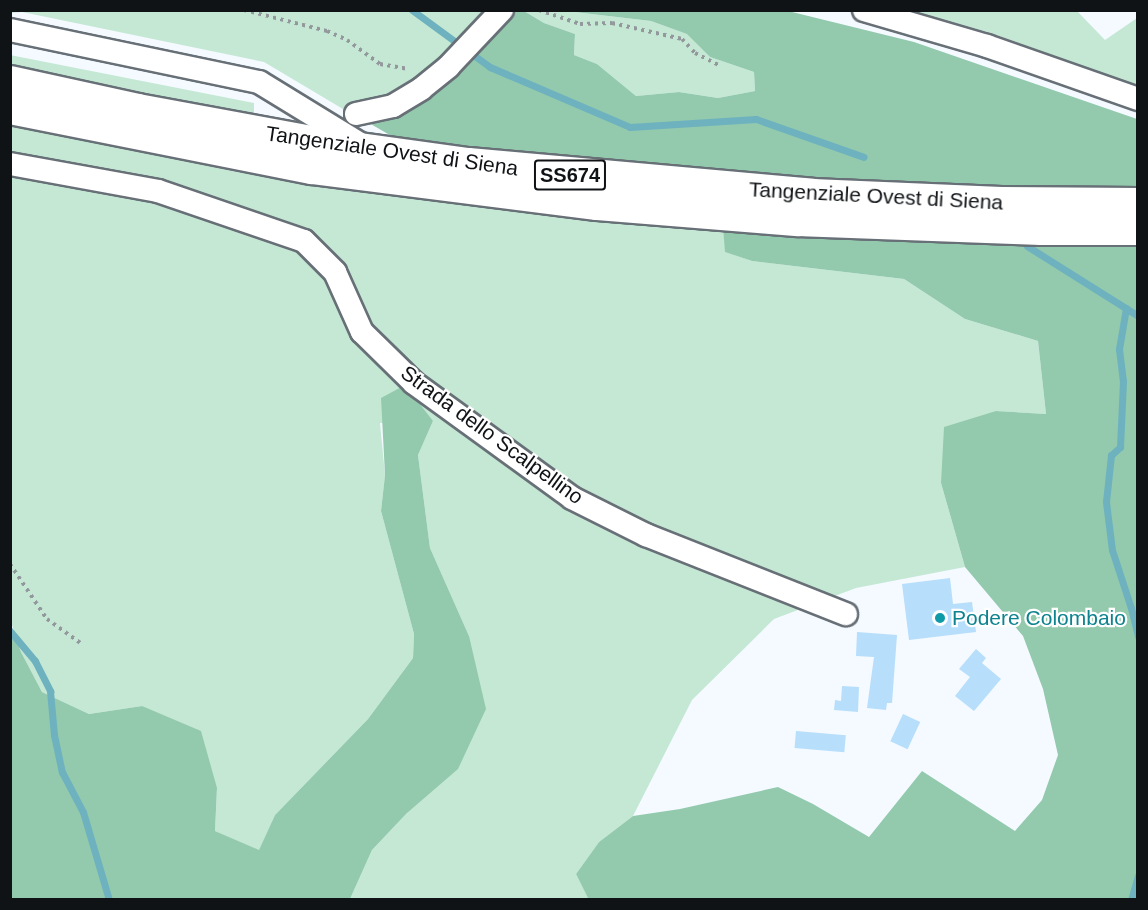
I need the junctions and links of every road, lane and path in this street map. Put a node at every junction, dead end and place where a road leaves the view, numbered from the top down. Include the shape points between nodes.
1 (244, 10) edge
2 (502, 10) edge
3 (539, 10) edge
4 (864, 10) edge
5 (10, 30) edge
6 (719, 65) dead end
7 (442, 72) junction
8 (10, 82) edge
9 (1137, 99) edge
10 (10, 107) edge
11 (356, 114) dead end
12 (372, 152) junction
13 (10, 164) edge
14 (1137, 204) edge
15 (1137, 228) edge
16 (10, 564) edge
17 (846, 614) dead end
18 (83, 645) dead end

1 - 7 path via 327,31 347,39 380,64
2 - 7 street
3 - 6 path via 580,24 612,23 682,39 695,53
4 - 9 street via 987,46
5 - 12 street via 259,82
7 - 11 street via 393,106
8 - 12 highway, Tangenziale Ovest di Siena / SS674 via 137,110
10 - 15 highway, Tangenziale Ovest di Siena / SS674 via 311,167 597,204 798,219
12 - 14 highway, Tangenziale Ovest di Siena / SS674 via 603,178 812,195
13 - 17 street, Strada dello Scalpellino via 158,191 304,241 335,272 362,332 414,383 572,498 646,535
16 - 18 path via 47,619

